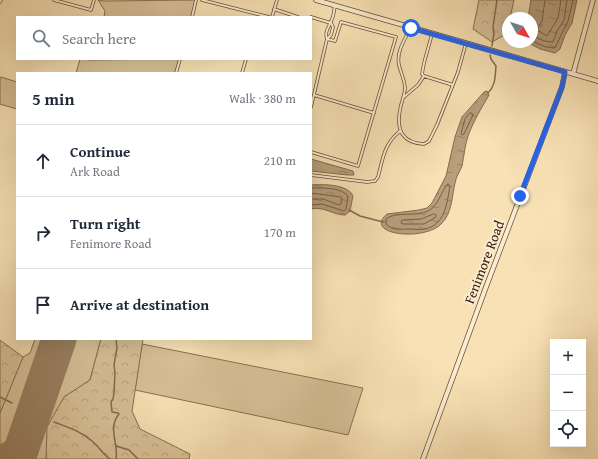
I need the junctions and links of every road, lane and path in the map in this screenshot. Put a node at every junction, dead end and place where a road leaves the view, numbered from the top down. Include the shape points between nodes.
1 (54, 0) edge
2 (94, 0) edge
3 (196, 0) edge
4 (202, 0) edge
5 (277, 0) edge
6 (316, 0) edge
7 (593, 0) edge
8 (335, 5) junction
9 (274, 9) junction
10 (192, 16) edge
11 (266, 16) edge
12 (270, 16) edge
13 (295, 16) edge
14 (312, 17) edge
15 (331, 22) junction
16 (411, 28) junction
17 (432, 34) junction
18 (327, 39) junction
19 (466, 44) junction
20 (180, 60) edge
21 (246, 60) edge
22 (176, 72) edge
23 (242, 72) edge
24 (565, 72) junction
25 (572, 74) junction
26 (424, 76) junction
27 (598, 81) edge
28 (453, 85) junction
29 (314, 96) junction
30 (404, 98) junction
31 (312, 103) edge
32 (374, 113) junction
33 (400, 130) junction
34 (312, 152) edge
35 (312, 175) edge
36 (423, 459) edge

1 - 2 lane via 91,10
3 - 10 lane
4 - 11 lane
5 - 9 lane
6 - 8 street
7 - 25 street
8 - 15 lane
8 - 16 street
9 - 12 lane
9 - 13 lane
14 - 15 lane
15 - 18 lane
15 - 18 lane via 333,27
16 - 17 street
16 - 30 lane via 398,57 404,78
17 - 19 street
17 - 26 lane via 424,63
18 - 29 lane
18 - 32 lane via 335,41 341,22 396,37
19 - 24 street
19 - 28 lane
20 - 22 lane
21 - 23 lane
24 - 25 street
24 - 36 street, Fenimore Road via 562,87
25 - 27 street
26 - 28 lane
26 - 30 lane
28 - 33 lane via 429,141 424,144 412,142 406,139
29 - 31 lane
29 - 32 lane
30 - 33 lane via 400,110
32 - 34 lane via 358,166
33 - 35 lane via 388,143 375,181

